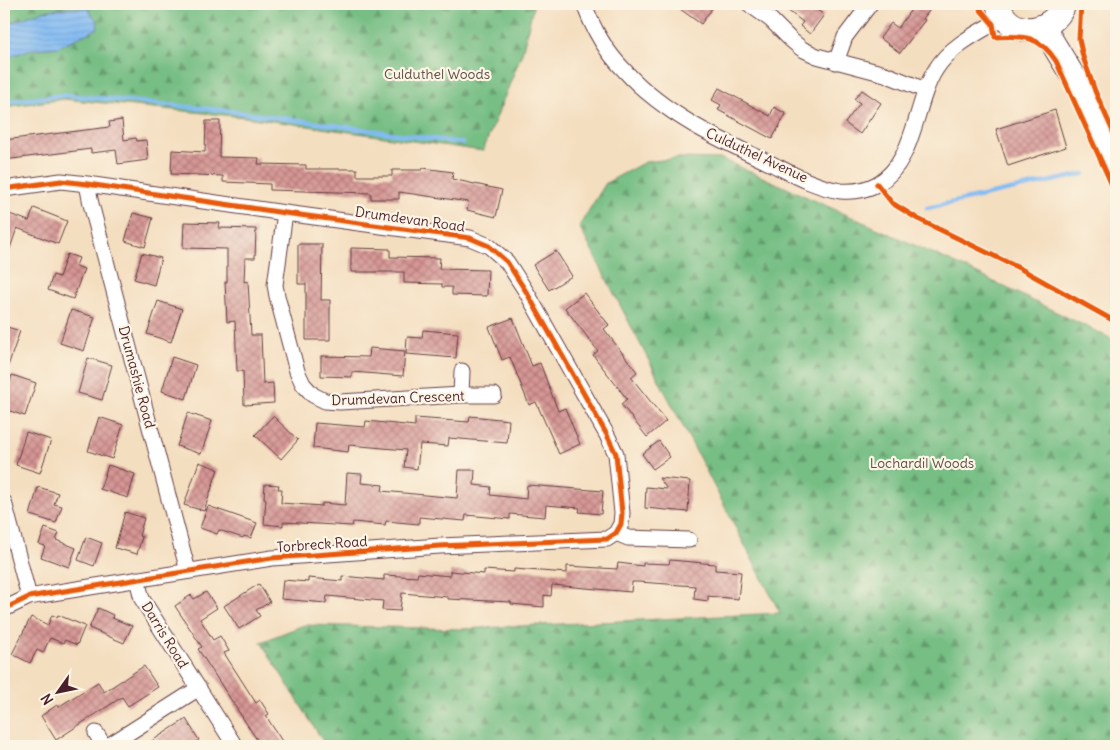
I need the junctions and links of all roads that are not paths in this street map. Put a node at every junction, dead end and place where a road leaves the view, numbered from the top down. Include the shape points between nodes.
1 (584, 4) edge
2 (749, 4) edge
3 (870, 4) edge
4 (1064, 4) edge
5 (1002, 11) edge
6 (1043, 27) junction
7 (836, 62) junction
8 (925, 90) junction
9 (1116, 168) edge
10 (87, 184) junction
11 (4, 189) edge
12 (285, 213) junction
13 (462, 371) dead end
14 (461, 395) junction
15 (494, 395) dead end
16 (4, 502) edge
17 (616, 533) junction
18 (689, 540) dead end
19 (188, 571) junction
20 (136, 579) junction
21 (29, 597) junction
22 (4, 609) edge
23 (199, 688) junction
24 (96, 733) dead end
25 (104, 746) edge
26 (108, 746) edge
27 (235, 746) edge

1 - 8 street, Culduthel Avenue via 610,54 661,104 729,145 840,191 857,191 877,184 890,174 900,162 910,140
2 - 7 street via 802,49
3 - 7 street via 845,37
4 - 6 main road via 1060,14
5 - 6 main road, Culduthel Avenue via 1013,24 1022,28
5 - 8 street, Culduthel Avenue via 948,54
6 - 9 main road via 1085,96
7 - 8 street via 885,74
10 - 11 street, Drumdevan Road via 61,182
10 - 12 street, Drumdevan Road
10 - 19 street, Drumashie Road
12 - 14 street, Drumdevan Crescent via 276,272 277,296 297,371 313,395 326,401 340,402
12 - 17 street, Drumdevan Road via 470,238 489,246 507,262 616,454 622,513
13 - 14 street
14 - 15 street, Drumdevan Crescent
16 - 21 street
17 - 18 street, Torbreck Road via 628,538
17 - 19 street, Torbreck Road via 592,540 440,546 292,557
19 - 20 street, Torbreck Road
20 - 21 street, Torbreck Road
20 - 23 street, Darris Road via 142,599
21 - 22 street, Torbreck Road
23 - 26 street
23 - 27 street, Darris Road
24 - 25 street

